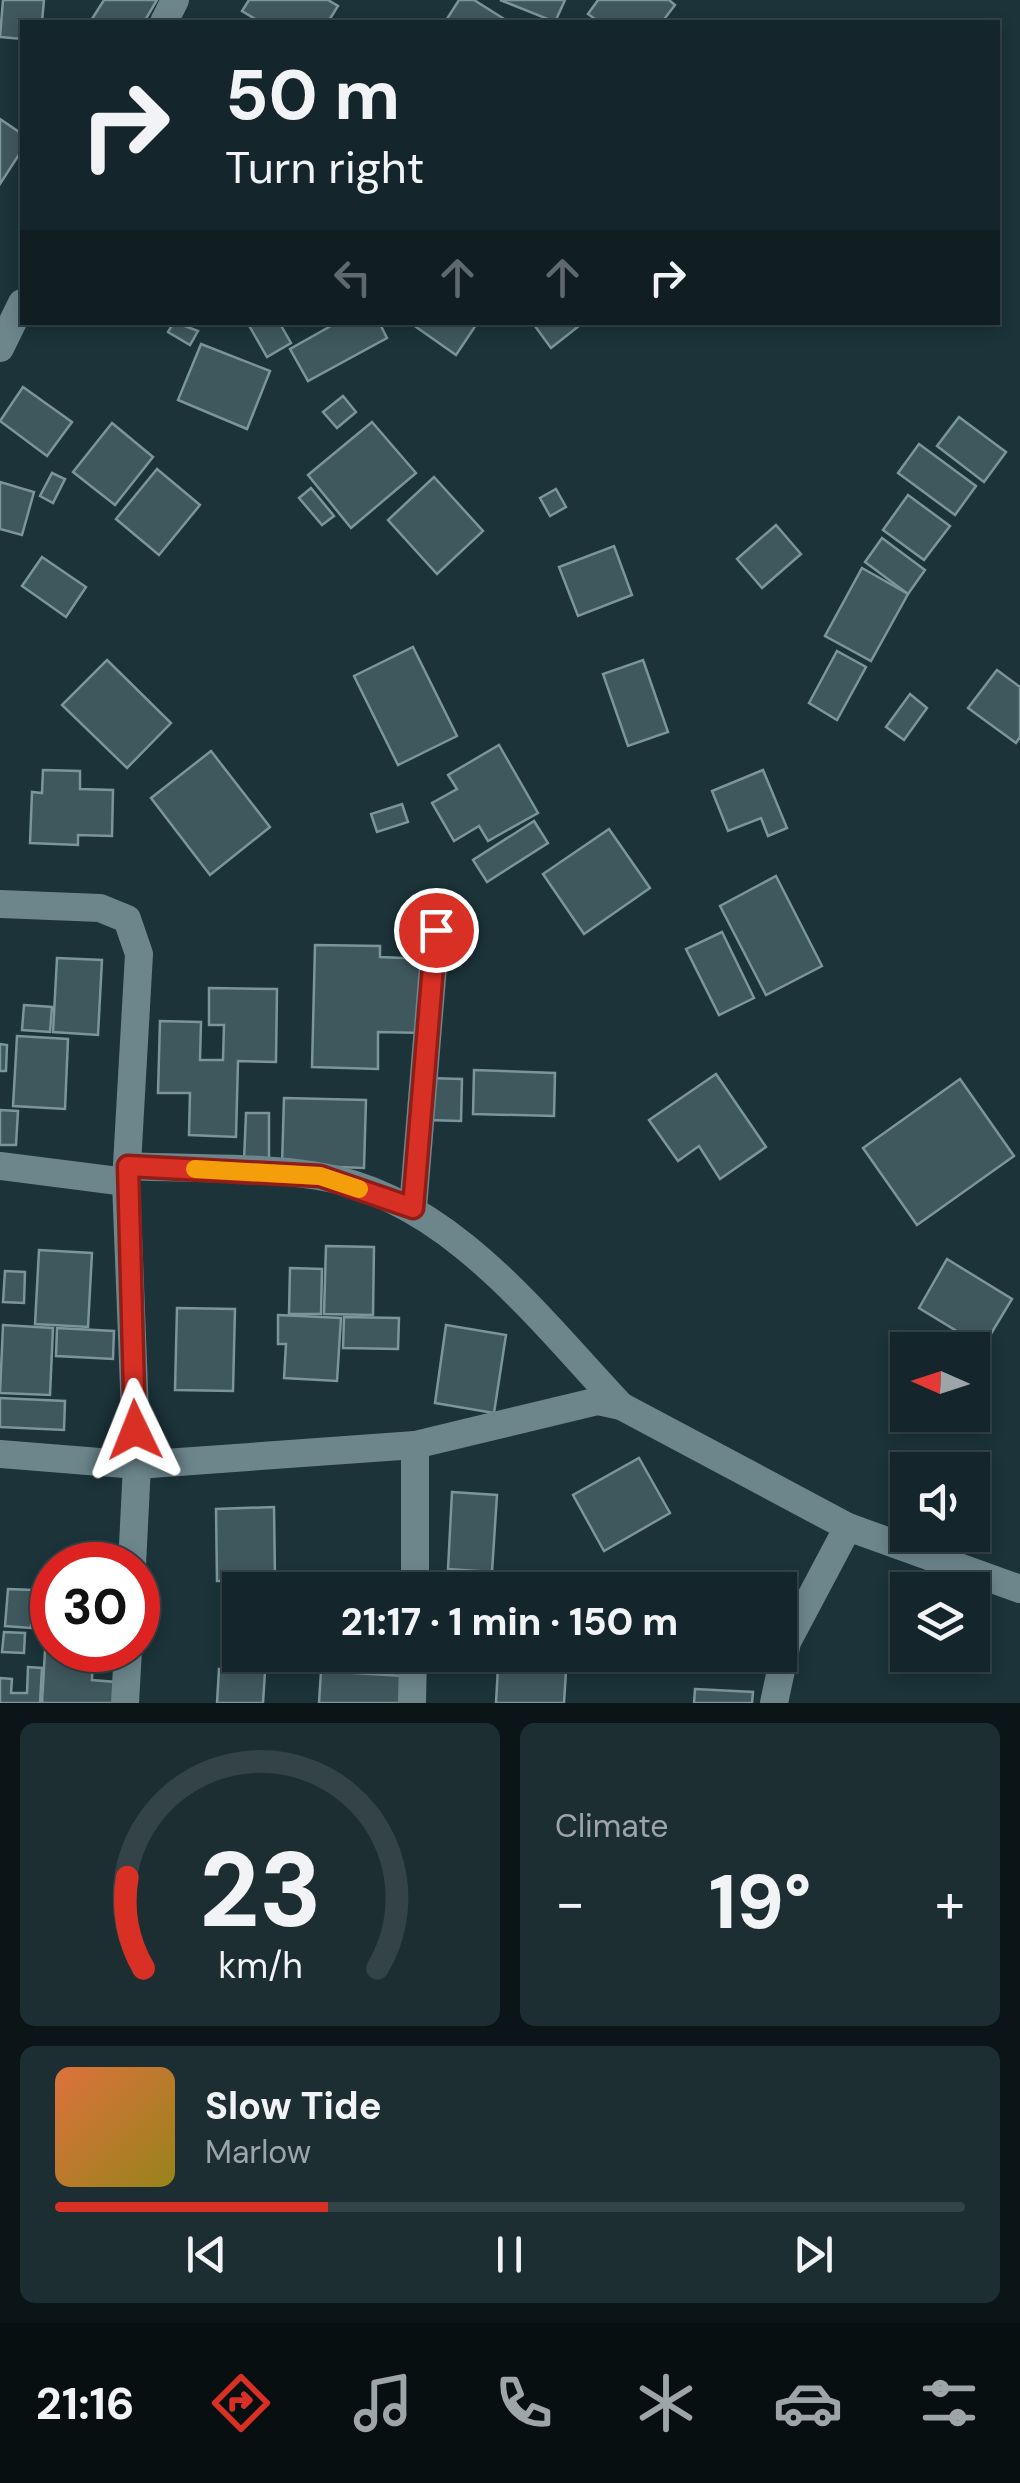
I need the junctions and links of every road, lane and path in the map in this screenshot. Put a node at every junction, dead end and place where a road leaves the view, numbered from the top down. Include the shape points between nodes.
1 (20, 307) edge
2 (0, 348) edge
3 (0, 904) edge
4 (436, 930) dead end
5 (0, 1166) edge
6 (127, 1174) junction
7 (413, 1208) junction
8 (622, 1406) junction
9 (415, 1445) junction
10 (0, 1454) edge
11 (136, 1465) junction
12 (848, 1527) junction
13 (133, 1542) edge
14 (415, 1572) edge
15 (1020, 1589) edge
16 (127, 1672) edge
17 (413, 1672) edge
18 (125, 1703) edge
19 (412, 1703) edge
20 (774, 1703) edge

1 - 2 street
3 - 6 street via 100,908 126,920 139,954
4 - 7 street
5 - 6 street
6 - 7 street via 320,1176
6 - 11 street
7 - 8 street via 500,1278
8 - 9 street via 586,1404
8 - 12 street
9 - 11 street
9 - 14 street
10 - 11 street
11 - 13 street
12 - 15 street
12 - 20 street via 787,1642
16 - 18 street
17 - 19 street

